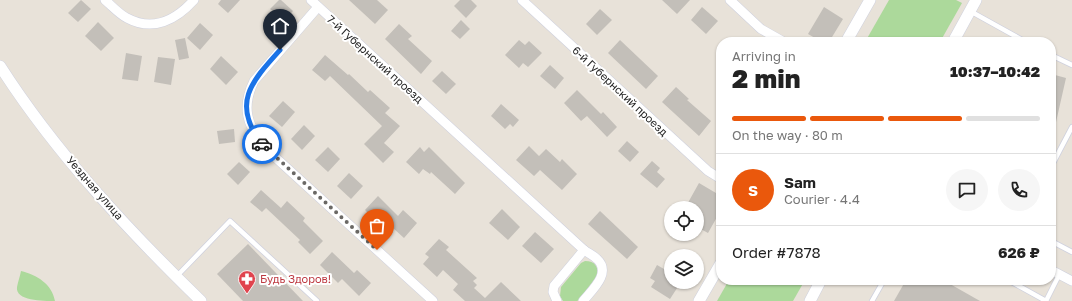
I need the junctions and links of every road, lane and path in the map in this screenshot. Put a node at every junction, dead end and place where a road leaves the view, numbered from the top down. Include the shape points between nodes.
1 (105, 0) edge
2 (194, 0) edge
3 (311, 0) edge
4 (522, 0) edge
5 (730, 0) edge
6 (870, 0) edge
7 (976, 0) edge
8 (318, 7) junction
9 (970, 11) junction
10 (775, 37) edge
11 (849, 37) edge
12 (956, 37) edge
13 (1017, 37) edge
14 (1056, 57) edge
15 (1072, 65) edge
16 (0, 66) edge
17 (1072, 127) edge
18 (1056, 157) edge
19 (716, 176) edge
20 (1056, 244) edge
21 (584, 250) junction
22 (1072, 252) edge
23 (716, 271) edge
24 (1056, 274) edge
25 (176, 277) junction
26 (1072, 282) edge
27 (818, 285) edge
28 (881, 285) edge
29 (1017, 285) edge
30 (1051, 285) edge
31 (201, 301) edge
32 (317, 301) edge
33 (433, 301) edge
34 (557, 301) edge
35 (583, 301) edge
36 (699, 301) edge
37 (810, 301) edge
38 (872, 301) edge
39 (1046, 301) edge

1 - 2 street via 126,18 135,22 155,24 174,18
3 - 8 street
4 - 19 street, 6-й Губернский проезд
5 - 10 street via 761,29
6 - 11 street
7 - 9 street
8 - 21 street, 7-й Губернский проезд
8 - 33 street, 7-й Губернский проезд via 254,81 247,109 252,128 265,148
9 - 12 street
9 - 13 lane
14 - 15 lane
16 - 25 street, Уездная улица via 21,99 83,176
17 - 18 lane
20 - 22 lane
21 - 34 street via 554,286 553,292
21 - 35 street, 7-й Губернский проезд via 597,259 603,271 598,283
23 - 36 street
24 - 26 street
25 - 31 street, Уездная улица
25 - 32 lane via 230,221
27 - 37 street
28 - 38 lane
29 - 39 lane
30 - 39 lane

